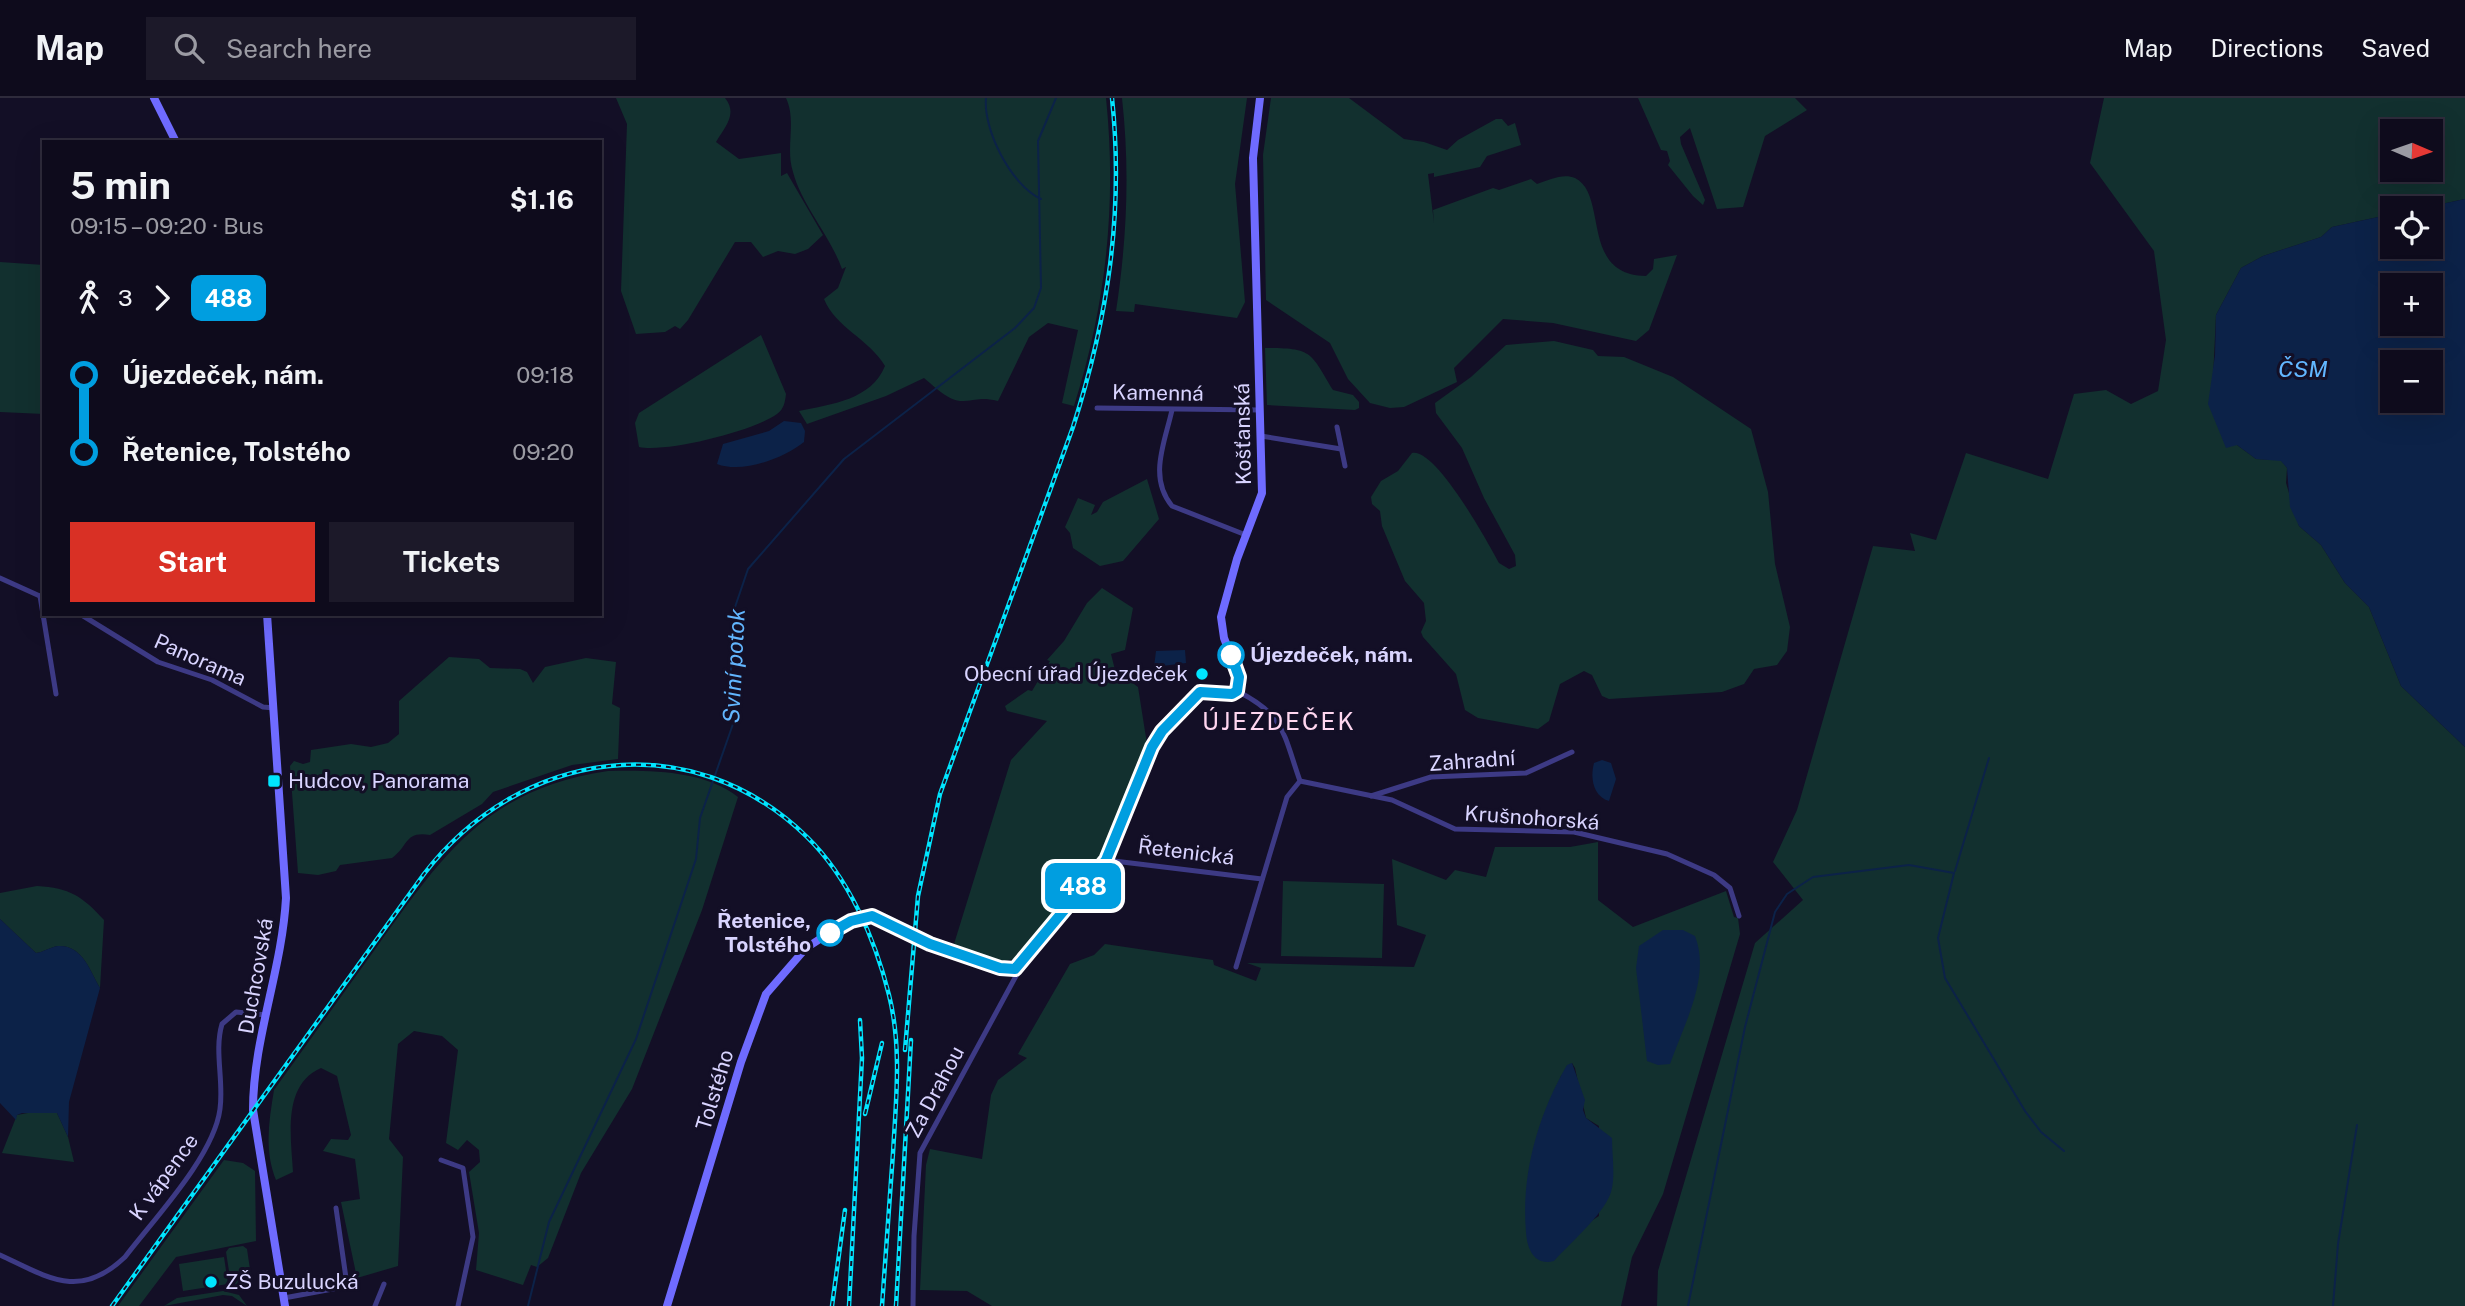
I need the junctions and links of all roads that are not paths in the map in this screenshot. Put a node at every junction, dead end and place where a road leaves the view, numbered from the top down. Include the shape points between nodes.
1 (153, 98) edge
2 (1260, 98) edge
3 (175, 140) edge
4 (1097, 408) dead end
5 (1172, 410) junction
6 (1260, 410) junction
7 (1337, 427) dead end
8 (1261, 436) junction
9 (1341, 449) junction
10 (1345, 466) dead end
11 (1246, 535) junction
12 (0, 578) edge
13 (42, 597) edge
14 (45, 616) edge
15 (83, 616) edge
16 (267, 616) edge
17 (1237, 691) junction
18 (56, 694) dead end
19 (274, 708) junction
20 (1572, 752) dead end
21 (1300, 781) junction
22 (1371, 796) junction
23 (1106, 860) junction
24 (1262, 879) junction
25 (1739, 916) dead end
26 (1236, 967) dead end
27 (1015, 969) junction
28 (268, 1015) junction
29 (441, 1160) dead end
30 (336, 1208) dead end
31 (0, 1255) edge
32 (384, 1284) dead end
33 (285, 1302) edge
34 (375, 1306) edge
35 (458, 1306) edge
36 (667, 1306) edge
37 (913, 1306) edge

1 - 3 street
2 - 6 street, Košťanská via 1253,158
4 - 5 street, Kamenná
5 - 6 street, Kamenná
5 - 11 street via 1157,472 1168,501
6 - 8 street, Košťanská
7 - 9 street
8 - 9 street
8 - 11 street, Košťanská via 1262,493
9 - 10 street
11 - 17 street, Košťanská via 1222,611 1222,630 1239,677
12 - 13 street
14 - 18 street
15 - 19 street, Panorama via 158,662
16 - 19 street, Duchcovská
17 - 21 street via 1273,714
17 - 23 street, Řetenická via 1198,694 1153,744
19 - 28 street, Duchcovská via 286,898
20 - 22 street, Zahradní via 1526,773 1431,777
21 - 22 street, Krušnohorská
21 - 24 street via 1287,797
22 - 25 street, Krušnohorská via 1392,800 1455,829 1574,832 1667,854 1714,875 1730,888
23 - 24 street, Řetenická
23 - 27 street, Řetenická
24 - 26 street
27 - 36 street, Tolstého via 930,944 868,915 801,952 766,994
27 - 37 street, Za Drahou via 1016,976 920,1153
28 - 31 street, K vápence via 236,1012 222,1024 222,1094 216,1128 198,1161 113,1269 90,1281 69,1283
28 - 33 street, Duchcovská via 253,1110
29 - 35 street via 459,1165 466,1175 473,1237
30 - 33 street via 346,1278 338,1288
32 - 34 street

